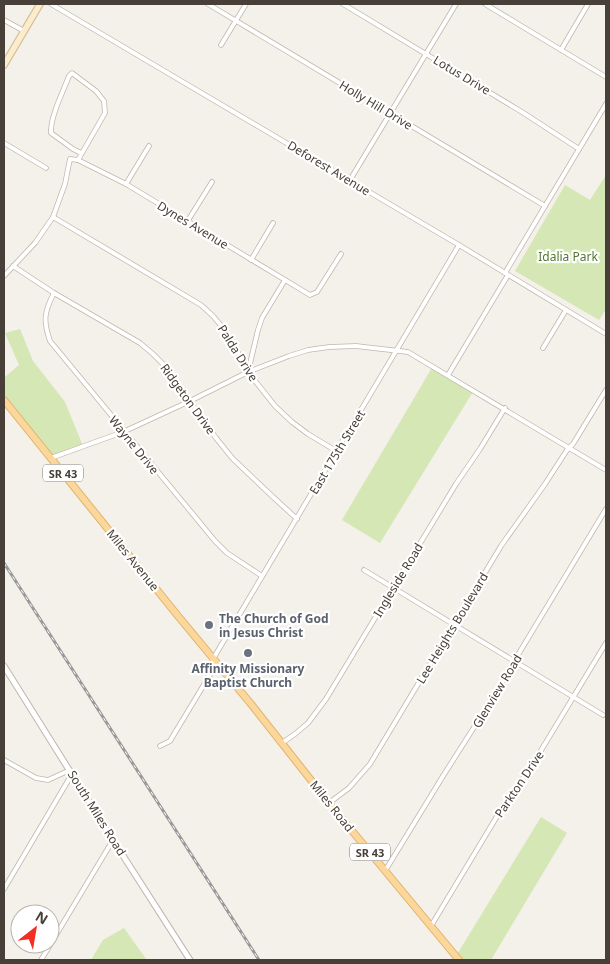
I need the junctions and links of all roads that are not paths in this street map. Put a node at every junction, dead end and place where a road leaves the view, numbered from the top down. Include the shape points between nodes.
1 (40, 4) edge
2 (51, 4) edge
3 (208, 4) edge
4 (246, 4) edge
5 (343, 4) edge
6 (456, 4) edge
7 (485, 4) edge
8 (588, 4) edge
9 (4, 20) edge
10 (236, 20) junction
11 (24, 32) junction
12 (221, 45) dead end
13 (561, 50) junction
14 (426, 54) junction
15 (4, 65) edge
16 (606, 77) edge
17 (606, 104) edge
18 (391, 114) junction
19 (4, 143) edge
20 (148, 146) dead end
21 (579, 149) junction
22 (81, 153) junction
23 (78, 160) junction
24 (46, 168) dead end
25 (350, 180) junction
26 (212, 182) dead end
27 (126, 184) junction
28 (545, 206) junction
29 (53, 217) junction
30 (187, 222) junction
31 (273, 223) dead end
32 (460, 245) junction
33 (341, 254) dead end
34 (251, 260) junction
35 (13, 266) junction
36 (506, 274) junction
37 (4, 276) edge
38 (285, 280) junction
39 (54, 293) junction
40 (566, 310) junction
41 (606, 334) edge
42 (543, 348) dead end
43 (397, 351) junction
44 (248, 372) junction
45 (448, 375) junction
46 (606, 390) edge
47 (4, 400) edge
48 (190, 402) junction
49 (504, 408) junction
50 (124, 432) junction
51 (570, 447) junction
52 (338, 452) junction
53 (51, 458) junction
54 (606, 470) edge
55 (606, 509) edge
56 (297, 518) junction
57 (364, 570) dead end
58 (262, 576) junction
59 (393, 588) junction
60 (454, 625) junction
61 (606, 643) edge
62 (215, 661) junction
63 (514, 662) junction
64 (4, 666) edge
65 (573, 697) junction
66 (603, 715) dead end
67 (264, 720) joint
68 (282, 743) junction
69 (160, 746) dead end
70 (5, 761) edge
71 (4, 766) edge
72 (71, 772) junction
73 (329, 803) junction
74 (113, 840) junction
75 (385, 871) junction
76 (4, 889) edge
77 (431, 926) junction
78 (42, 960) edge
79 (190, 960) edge
80 (459, 960) edge

1 - 11 main road
2 - 25 street, Deforest Avenue
3 - 10 street, Holly Hill Drive
4 - 10 street
5 - 14 street, Lotus Drive
6 - 14 street
7 - 13 street
8 - 13 street
9 - 11 street
10 - 12 street
10 - 18 street, Holly Hill Drive
11 - 15 main road
13 - 16 street
14 - 18 street
14 - 21 street, Lotus Drive
17 - 21 street
18 - 25 street
18 - 28 street, Holly Hill Drive
19 - 24 street
20 - 27 street
21 - 28 street
22 - 22 street via 105,113 104,101 72,73 56,109 51,133
22 - 23 street
23 - 27 street, Dynes Avenue
23 - 29 street, Dynes Avenue via 70,159
25 - 32 street, Deforest Avenue
26 - 30 street
27 - 30 street, Dynes Avenue
28 - 36 street
29 - 35 street
29 - 44 street, Palda Drive via 200,305 222,328
30 - 34 street, Dynes Avenue
31 - 34 street
32 - 36 street, Deforest Avenue
32 - 43 street, East 175th Street
33 - 38 street, Dynes Avenue via 314,294 310,295
34 - 38 street, Dynes Avenue
35 - 37 street
35 - 39 street, Ridgeton Drive
36 - 40 street, Deforest Avenue
36 - 45 street
38 - 44 street via 262,318
39 - 48 street, Ridgeton Drive via 153,354
39 - 50 street, Wayne Drive via 45,318 50,342
40 - 41 street, Deforest Avenue
40 - 42 street
43 - 44 street via 329,346 289,356
43 - 45 street via 408,352
43 - 52 street, East 175th Street
44 - 48 street
44 - 52 street, Palda Drive via 292,422
45 - 49 street
46 - 51 street, Lee Heights Boulevard
47 - 53 main road, Miles Avenue / SR 43
48 - 50 street
48 - 56 street, Ridgeton Drive via 233,459
49 - 51 street
49 - 59 street, Ingleside Road
50 - 53 street
50 - 58 street, Wayne Drive via 215,541
51 - 54 street
51 - 60 street, Lee Heights Boulevard via 501,546
52 - 56 street, East 175th Street
53 - 62 main road, Miles Avenue / SR 43
55 - 63 street, Glenview Road
56 - 58 street, East 175th Street
57 - 59 street
58 - 62 street, East 175th Street
59 - 60 street
59 - 68 street, Ingleside Road via 326,699 308,723
60 - 63 street
60 - 73 street, Lee Heights Boulevard via 370,764 349,788
61 - 65 street, Parkton Drive
62 - 67 main road, Miles Avenue / SR 43
62 - 69 street, East 175th Street via 170,740
63 - 65 street
63 - 75 street, Glenview Road
64 - 72 street, South Miles Road
65 - 66 street
65 - 77 street, Parkton Drive
67 - 68 main road, Miles Road / SR 43
68 - 73 main road, Miles Road / SR 43
70 - 71 street
70 - 72 street via 36,778 48,780
72 - 74 street, South Miles Road
72 - 76 street
73 - 75 main road, Miles Road / SR 43
74 - 78 street
74 - 79 street, South Miles Road
75 - 77 main road, Miles Road / SR 43
77 - 80 main road, Miles Road / SR 43

